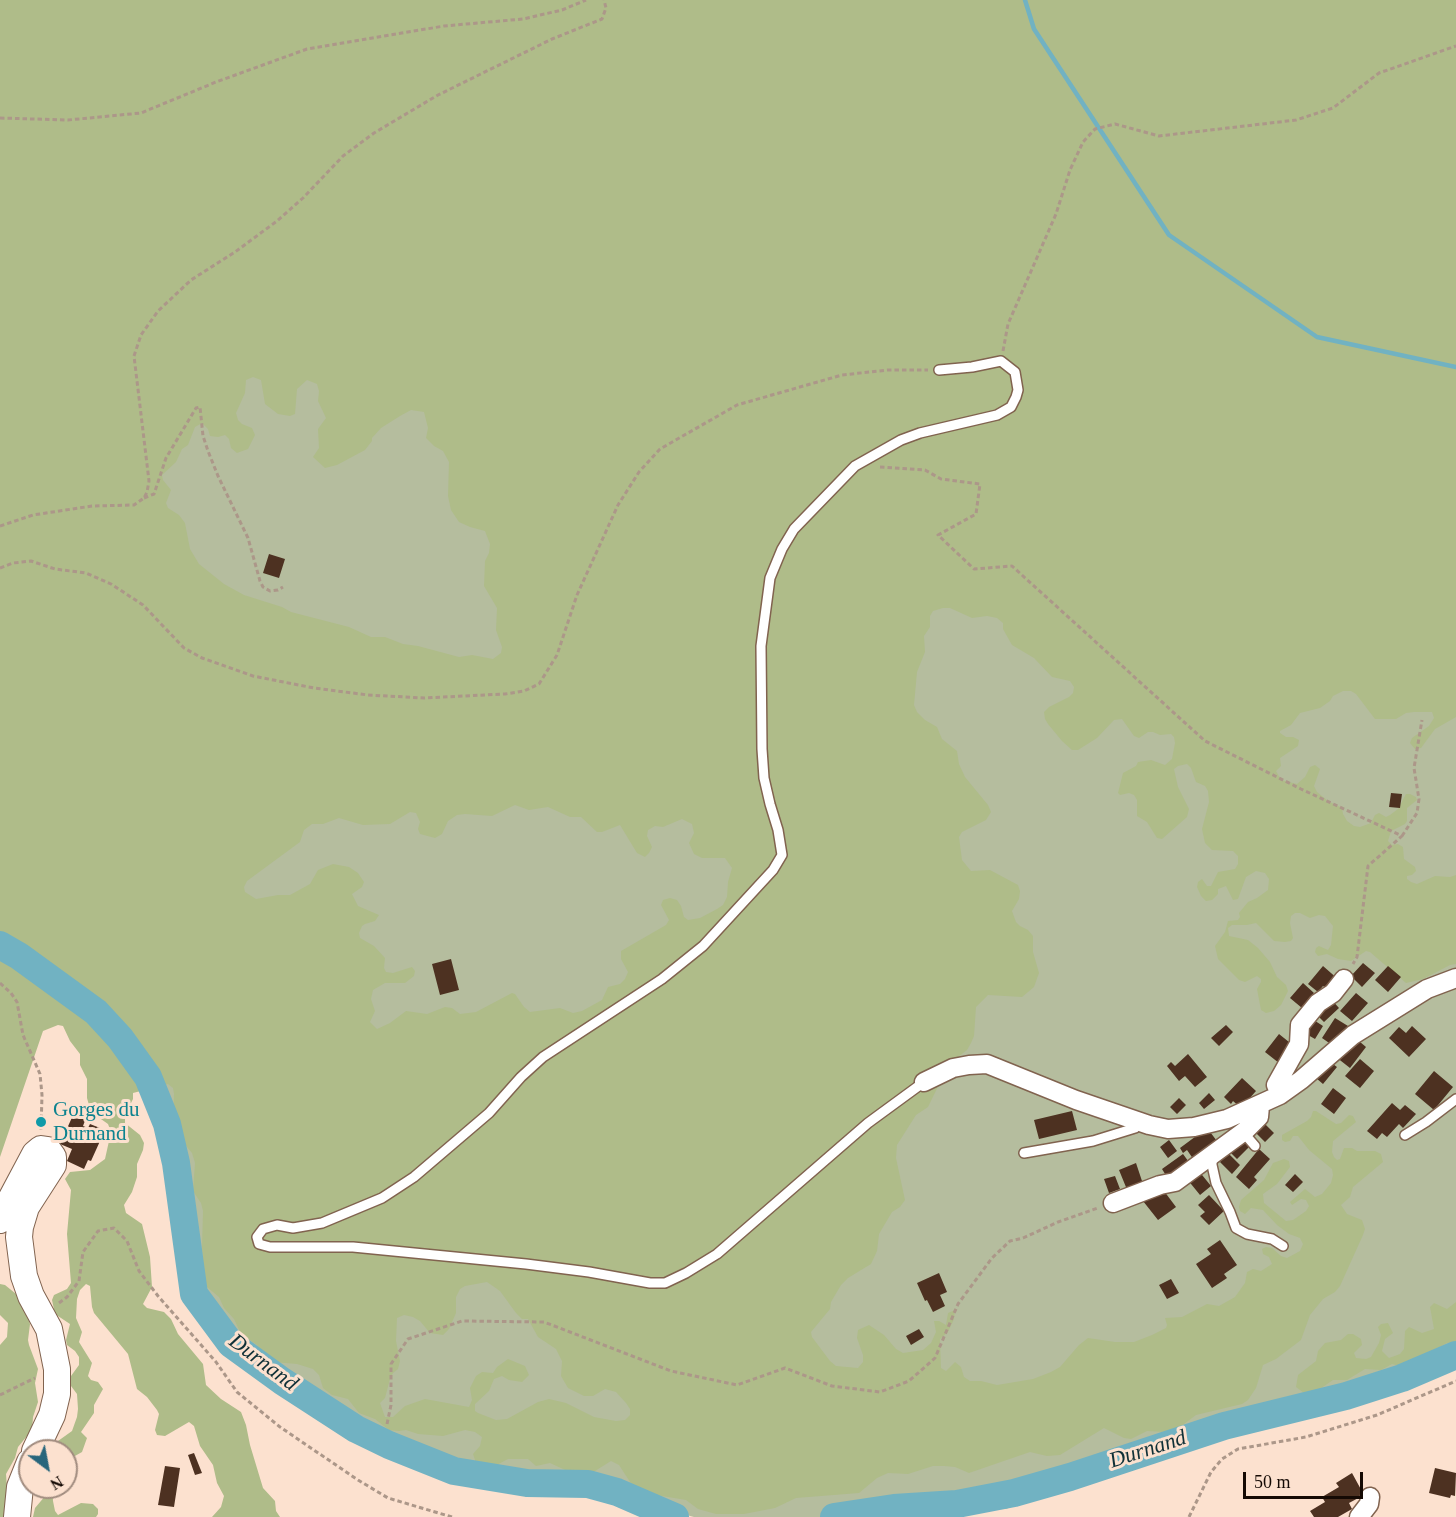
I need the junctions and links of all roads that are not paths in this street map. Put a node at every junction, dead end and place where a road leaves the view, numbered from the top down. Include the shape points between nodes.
1 (939, 370) road end
2 (1456, 978) edge
3 (1344, 979) road end
4 (924, 1082) joint
5 (1280, 1095) junction
6 (1456, 1099) edge
7 (1260, 1106) junction
8 (1140, 1123) junction
9 (1243, 1132) junction
10 (1405, 1135) dead end
11 (1255, 1146) dead end
12 (1024, 1154) dead end
13 (1212, 1155) junction
14 (1113, 1203) road end
15 (0, 1220) edge
16 (1283, 1246) dead end
17 (41, 1439) edge
18 (1370, 1497) dead end
19 (19, 1499) edge
20 (17, 1517) edge
21 (1359, 1517) edge

1 - 4 lane via 1001,361 1015,372 1016,397 1011,407 998,415 920,433 855,466 794,529 770,578 761,646 762,749 764,778 782,855 773,870 703,946 543,1057 489,1113 414,1177 382,1198 322,1223 293,1228 277,1225 263,1229 257,1237 260,1244 270,1246 353,1248 526,1264 665,1283 717,1254 868,1123
2 - 5 street via 1414,996 1353,1035
3 - 5 street via 1300,1026 1299,1044 1276,1085
4 - 8 street via 953,1068 987,1064
5 - 7 street
6 - 10 lane
7 - 8 street via 1227,1119 1182,1128
7 - 9 street via 1259,1117
8 - 12 lane via 1136,1128 1092,1140
9 - 11 lane
9 - 13 street
13 - 14 street via 1176,1182
13 - 16 lane via 1216,1183 1236,1228
15 - 17 street via 35,1154 48,1149 53,1165 26,1207 19,1237 24,1276 52,1338 56,1357 57,1394
18 - 21 street
19 - 20 street

